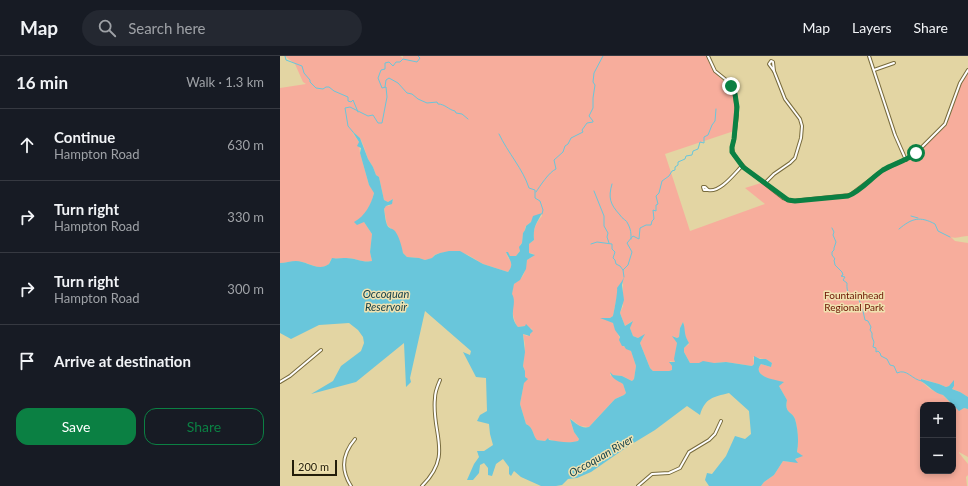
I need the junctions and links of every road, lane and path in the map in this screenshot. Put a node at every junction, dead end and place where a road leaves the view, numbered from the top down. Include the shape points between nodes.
1 (708, 56) edge
2 (869, 56) edge
3 (894, 63) dead end
4 (874, 70) junction
5 (968, 70) edge
6 (774, 71) dead end
7 (906, 160) junction
8 (742, 166) junction
9 (765, 183) junction
10 (708, 190) dead end
11 (321, 350) dead end
12 (440, 380) dead end
13 (280, 382) edge
14 (721, 421) dead end
15 (355, 439) dead end
16 (351, 486) edge
17 (422, 486) edge
18 (638, 486) edge

1 - 8 street via 715,71 730,83 735,92 737,116 732,148
2 - 4 street
3 - 4 street
4 - 7 street via 894,135
5 - 7 street via 958,86 945,124
6 - 9 street via 782,94 800,119 802,126 795,158
7 - 9 street via 883,170 855,193 845,197 790,201
8 - 9 street
8 - 10 street via 719,188 714,191
11 - 13 street
12 - 17 street via 434,405 439,458 432,475
14 - 18 street via 709,440 689,452 680,468 669,473 652,474
15 - 16 street via 346,451 343,463 345,476

